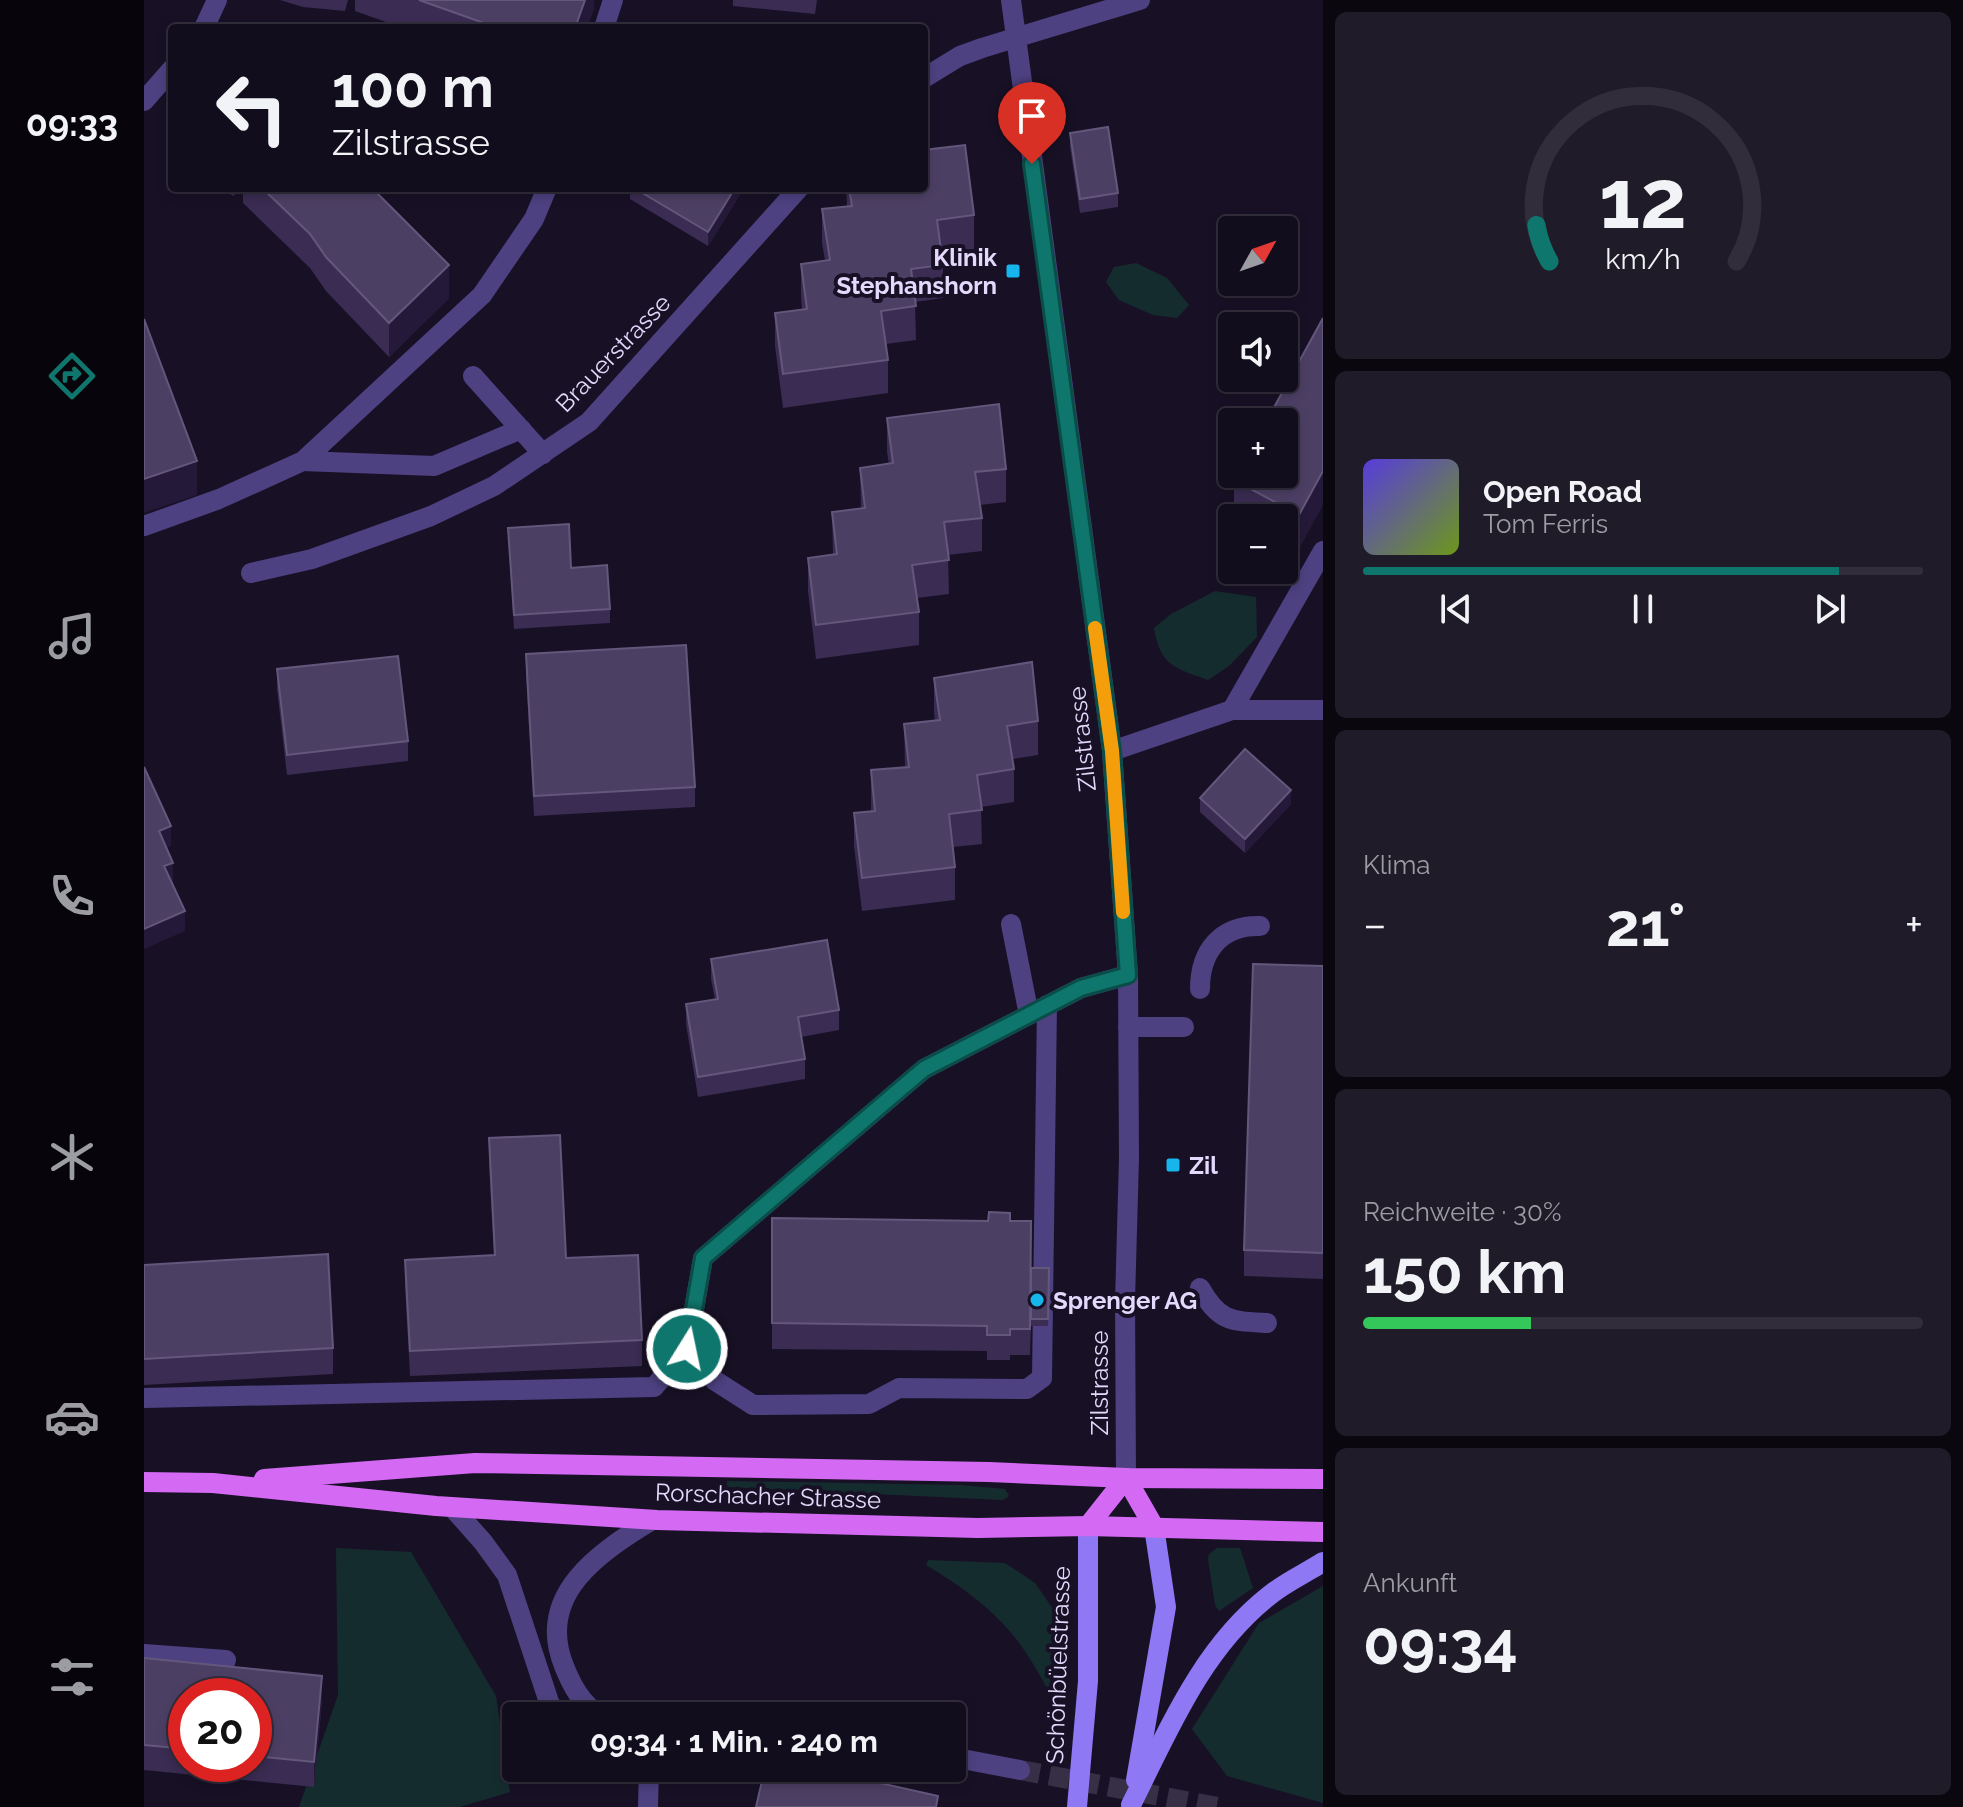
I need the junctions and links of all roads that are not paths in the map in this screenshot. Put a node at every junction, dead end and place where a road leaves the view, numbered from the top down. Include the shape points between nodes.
1 (217, 0) edge
2 (613, 0) edge
3 (1011, 0) edge
4 (1140, 0) edge
5 (206, 24) edge
6 (605, 24) edge
7 (1016, 37) junction
8 (168, 74) edge
9 (928, 76) edge
10 (144, 101) edge
11 (545, 192) edge
12 (795, 192) edge
13 (473, 376) dead end
14 (521, 429) junction
15 (543, 454) junction
16 (303, 461) junction
17 (144, 526) edge
18 (1323, 551) edge
19 (251, 573) dead end
20 (1232, 710) junction
21 (1323, 710) edge
22 (1112, 751) junction
23 (1011, 924) dead end
24 (1260, 926) dead end
25 (1128, 975) junction
26 (1200, 989) dead end
27 (1038, 1010) junction
28 (1128, 1027) junction
29 (1184, 1027) dead end
30 (1200, 1288) dead end
31 (1267, 1323) dead end
32 (687, 1349) junction
33 (144, 1398) edge
34 (1126, 1478) junction
35 (1323, 1479) edge
36 (144, 1482) edge
37 (213, 1483) junction
38 (452, 1507) junction
39 (652, 1520) junction
40 (1088, 1526) junction
41 (1154, 1527) junction
42 (1323, 1532) edge
43 (1323, 1562) edge
44 (144, 1654) edge
45 (226, 1660) dead end
46 (549, 1702) edge
47 (586, 1702) edge
48 (966, 1760) edge
49 (1020, 1770) tunnel mouth
50 (649, 1782) edge
51 (1131, 1806) edge
52 (648, 1807) edge
53 (1077, 1807) edge

1 - 5 street
2 - 6 street
3 - 7 street, Zilstrasse
4 - 7 street
7 - 9 street via 960,56
7 - 22 street, Zilstrasse
8 - 10 street
11 - 16 street via 534,219 482,295
12 - 15 street, Brauerstrasse via 589,422
13 - 14 street
14 - 15 street
14 - 16 street via 434,466
15 - 19 street, Brauerstrasse via 494,486 431,516 312,559
16 - 17 street
18 - 20 street
20 - 21 street
20 - 22 street
22 - 25 street, Zilstrasse
23 - 27 street
24 - 26 street via 1246,925 1221,937 1200,971
25 - 27 street via 1081,988
25 - 28 street, Zilstrasse
27 - 32 street via 924,1069 703,1258
27 - 32 street via 1042,1378 1027,1389 899,1388 869,1404 753,1405 714,1380
28 - 29 street
28 - 34 street, Zilstrasse
30 - 31 street via 1212,1310 1231,1320
32 - 33 street via 654,1387
34 - 35 main road, Rorschacher Strasse
34 - 37 main road, Rorschacher Strasse via 475,1463
34 - 40 main road
34 - 41 main road
36 - 37 main road, Rorschacher Strasse
37 - 38 main road, Rorschacher Strasse
38 - 39 main road, Rorschacher Strasse
38 - 46 street via 507,1575
39 - 40 main road, Rorschacher Strasse
39 - 47 street via 585,1567 565,1594 558,1626 560,1655 573,1689
40 - 41 main road, Rorschacher Strasse
40 - 53 main road, Schönbüelstrasse via 1088,1681
41 - 42 main road, Rorschacher Strasse
41 - 51 main road via 1166,1607
43 - 51 main road via 1271,1594 1223,1639 1184,1697
44 - 45 street
48 - 49 street
50 - 52 street

